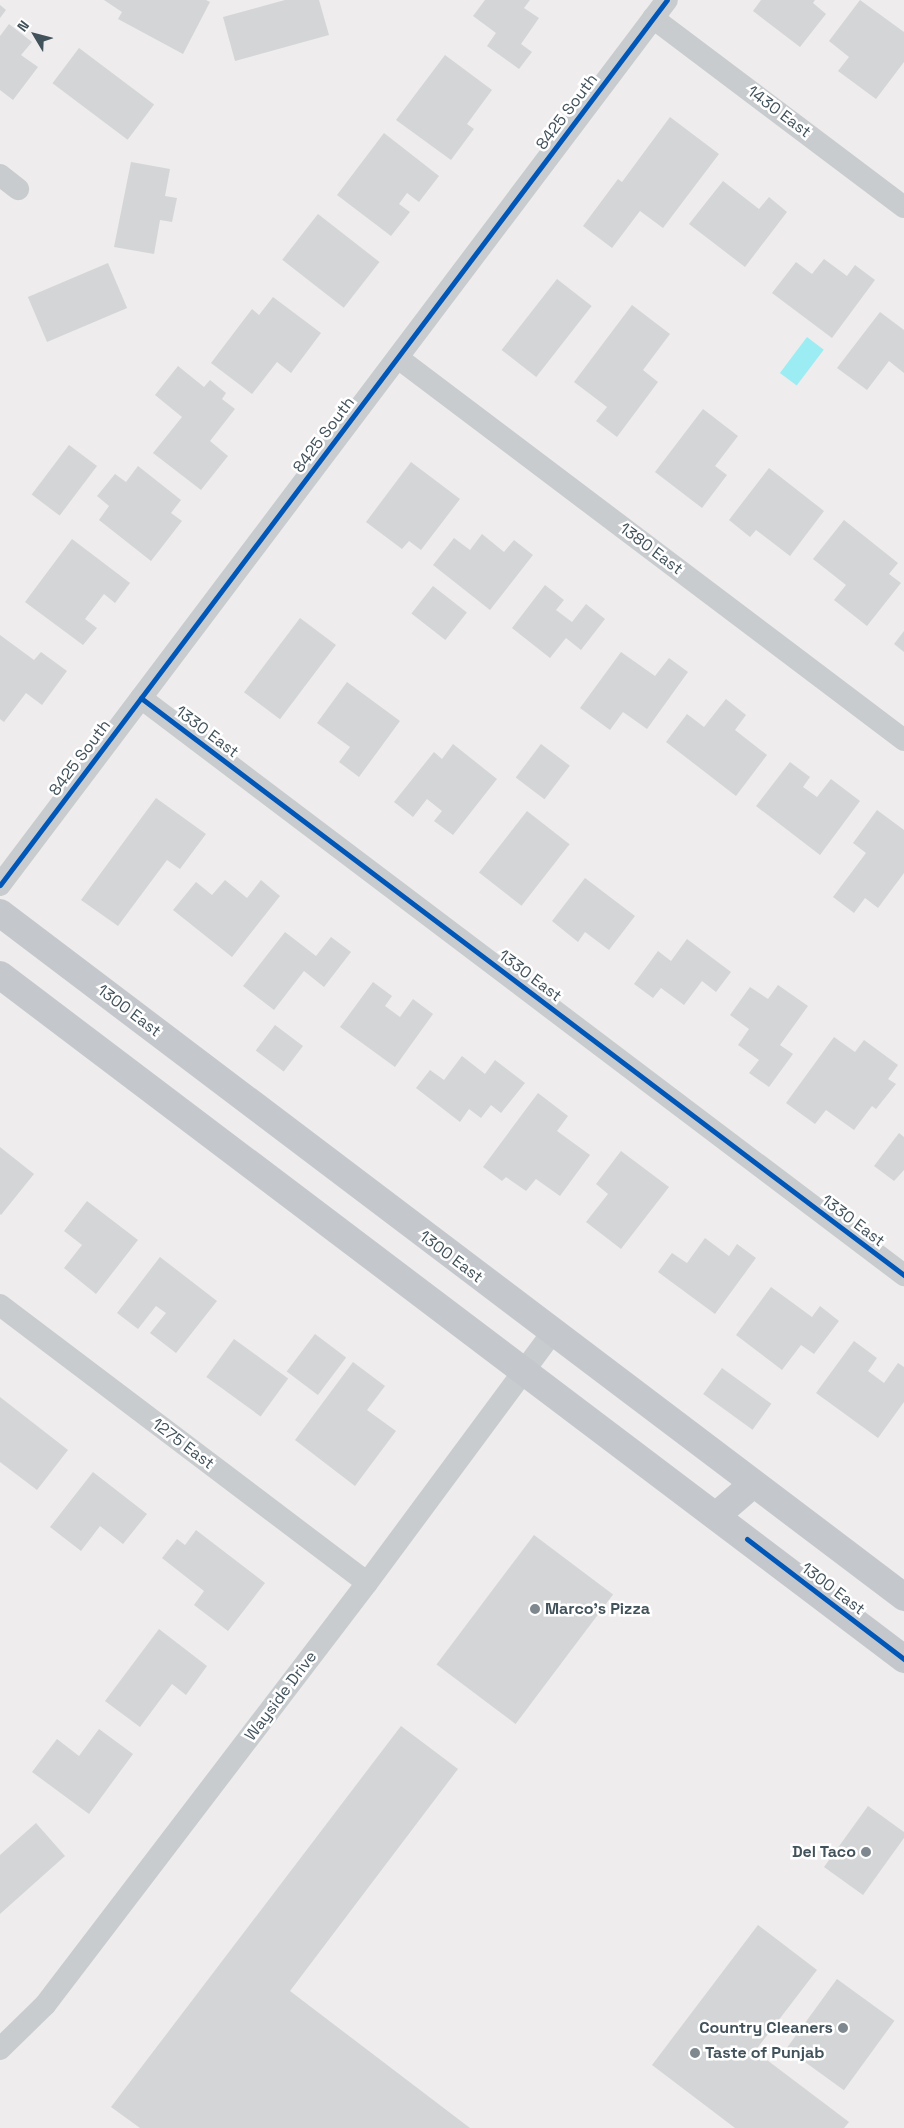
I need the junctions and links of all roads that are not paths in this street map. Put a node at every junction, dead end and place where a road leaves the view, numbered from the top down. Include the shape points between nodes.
1 (667, 0) edge
2 (653, 18) junction
3 (0, 175) edge
4 (18, 189) dead end
5 (904, 206) edge
6 (398, 358) junction
7 (141, 698) junction
8 (904, 740) edge
9 (0, 885) edge
10 (0, 913) edge
11 (0, 975) edge
12 (904, 1275) edge
13 (0, 1305) edge
14 (552, 1333) junction
15 (524, 1370) junction
16 (753, 1484) junction
17 (716, 1516) junction
18 (366, 1583) junction
19 (904, 1598) edge
20 (904, 1658) edge
21 (0, 2049) edge

1 - 2 street, 8425 South
2 - 5 street, 1430 East
2 - 6 street, 8425 South
3 - 4 street
6 - 7 street, 8425 South
6 - 8 street, 1380 East
7 - 9 street, 8425 South
7 - 12 street, 1330 East
10 - 14 main road, 1300 East
11 - 15 main road, 1300 East
13 - 18 street, 1275 East
14 - 15 street, Wayside Drive
14 - 16 main road, 1300 East
15 - 17 main road, 1300 East
15 - 18 street, Wayside Drive
16 - 17 main road
16 - 19 main road, 1300 East
17 - 20 main road, 1300 East
18 - 21 street, Wayside Drive via 45,2005

